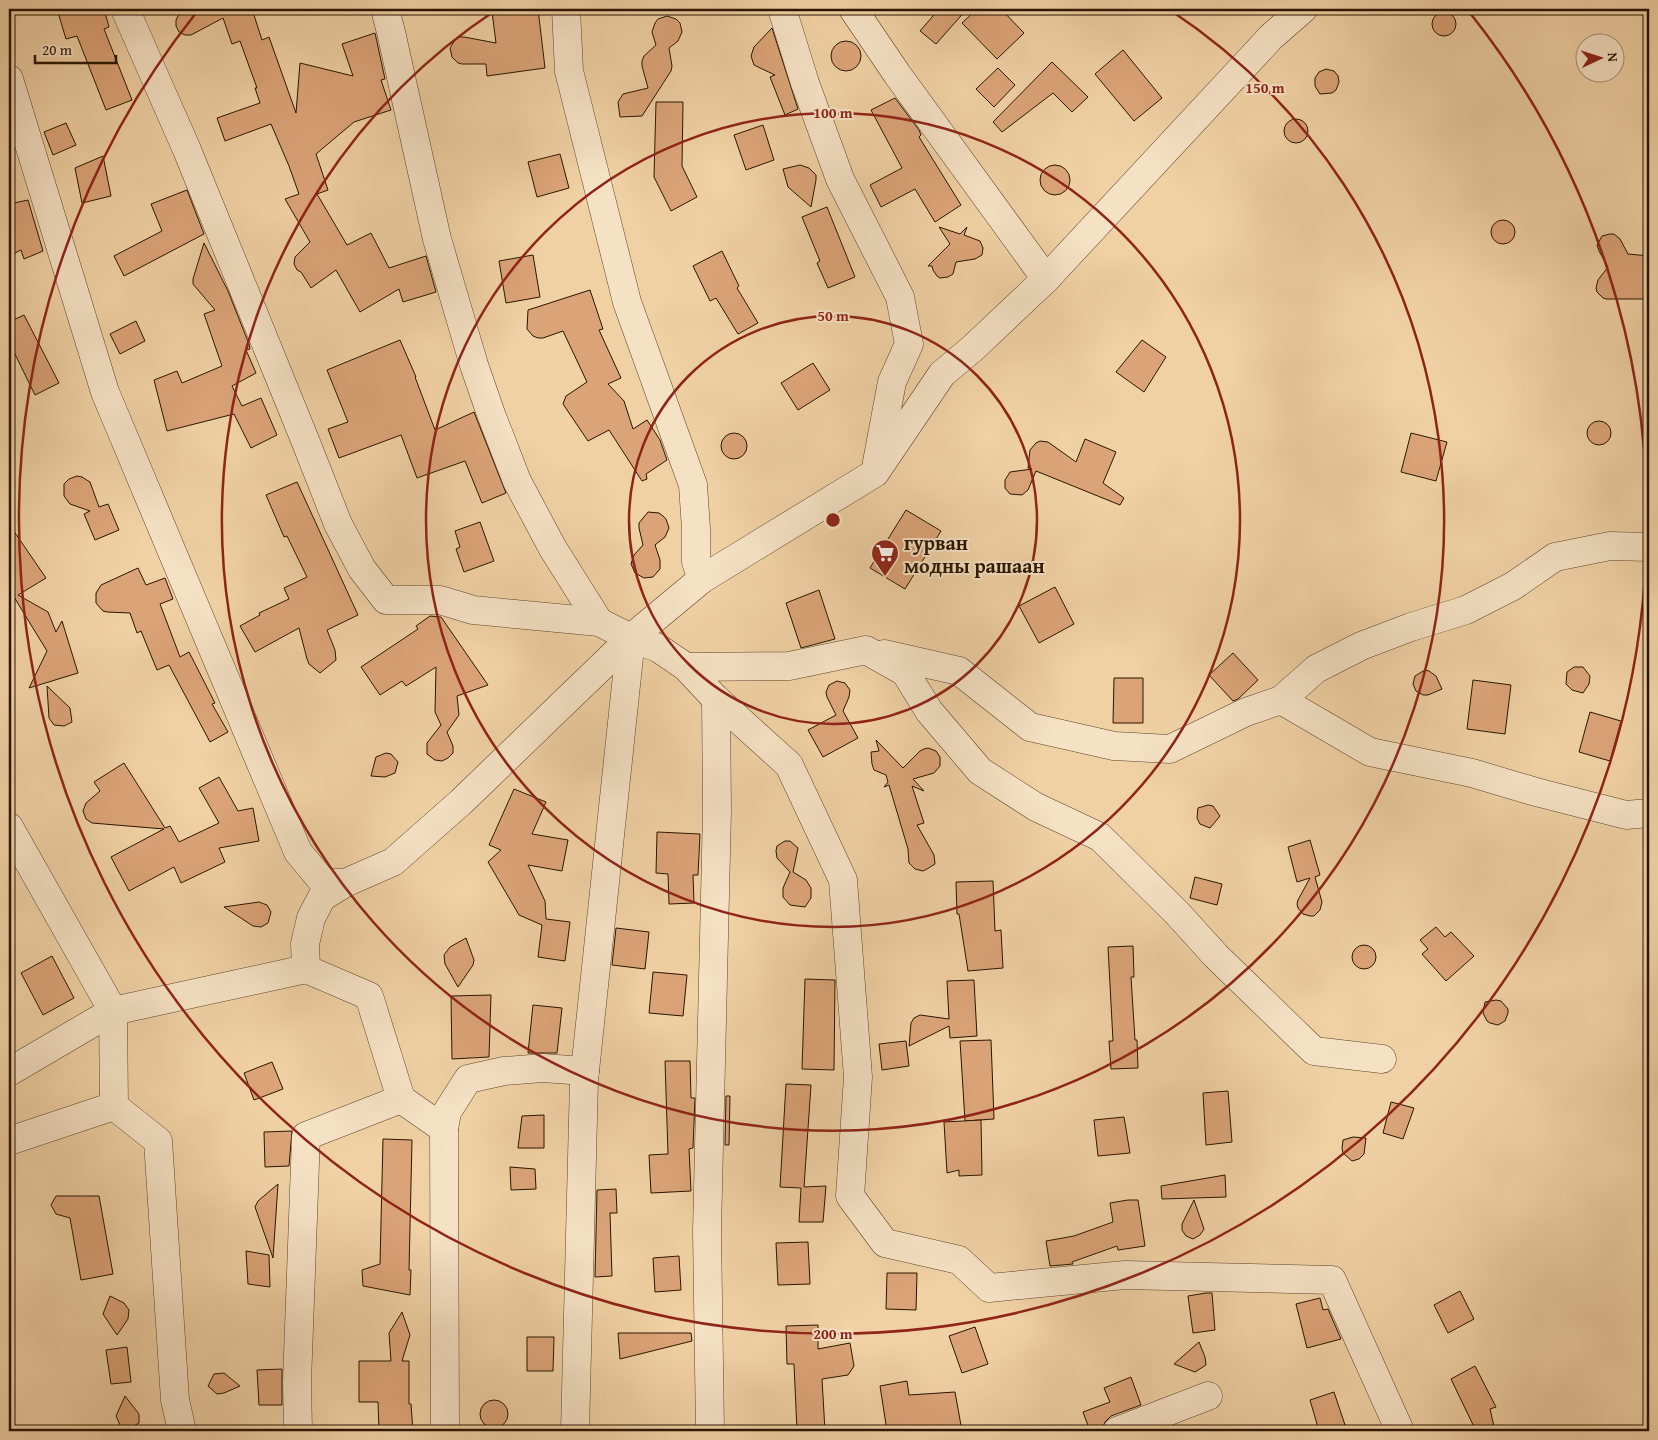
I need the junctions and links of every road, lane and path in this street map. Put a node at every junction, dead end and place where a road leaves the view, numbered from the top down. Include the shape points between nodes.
1 (125, 9) edge
2 (385, 9) edge
3 (566, 9) edge
4 (782, 9) edge
5 (853, 9) edge
6 (1303, 9) edge
7 (9, 79) edge
8 (1046, 279) junction
9 (875, 473) junction
10 (1649, 548) edge
11 (702, 579) junction
12 (600, 622) junction
13 (631, 638) junction
14 (866, 650) junction
15 (686, 667) junction
16 (716, 699) junction
17 (1281, 700) junction
18 (1649, 814) edge
19 (9, 827) edge
20 (346, 883) junction
21 (306, 969) junction
22 (113, 1011) junction
23 (1382, 1059) dead end
24 (586, 1071) junction
25 (9, 1072) edge
26 (401, 1098) junction
27 (114, 1106) junction
28 (444, 1129) junction
29 (9, 1141) edge
30 (1208, 1396) dead end
31 (182, 1431) edge
32 (298, 1431) edge
33 (445, 1431) edge
34 (576, 1431) edge
35 (710, 1431) edge
36 (1117, 1431) edge
37 (1400, 1431) edge

1 - 12 street via 198,177 338,524 362,569 386,600 440,600 472,610
2 - 12 street via 436,239 488,406 517,481 552,546
3 - 11 street via 569,71 626,302 693,485 696,562
4 - 9 street via 840,178 900,298 909,344 892,382
5 - 8 street
6 - 8 street via 1271,37
7 - 20 street via 105,392 298,852 323,882
8 - 9 street via 942,374
9 - 11 street
10 - 17 street via 1610,546 1554,557 1513,586 1466,610 1361,646 1316,669
11 - 13 street
12 - 13 street
13 - 15 street via 658,648
13 - 20 street via 399,856
13 - 24 street
14 - 15 street via 788,666
14 - 17 street via 959,671 1030,727 1114,746 1170,749 1246,712
14 - 23 street via 905,672 929,711 980,772 1036,807 1100,837 1314,1051
15 - 16 street
16 - 35 street via 717,821 707,1230
16 - 37 street via 789,765 843,880 858,1077 850,1196 885,1243 959,1260 990,1288 1125,1275 1332,1280
17 - 18 street via 1370,752 1472,773 1626,815
19 - 22 street
20 - 21 street via 322,897 311,918 305,944
21 - 22 street
21 - 26 street via 369,996
22 - 25 street
22 - 27 street
24 - 28 street via 533,1069 468,1079 447,1112
24 - 34 street
26 - 28 street
26 - 32 street via 306,1136
27 - 29 street
27 - 31 street via 158,1141 175,1400
28 - 33 street
30 - 36 street

